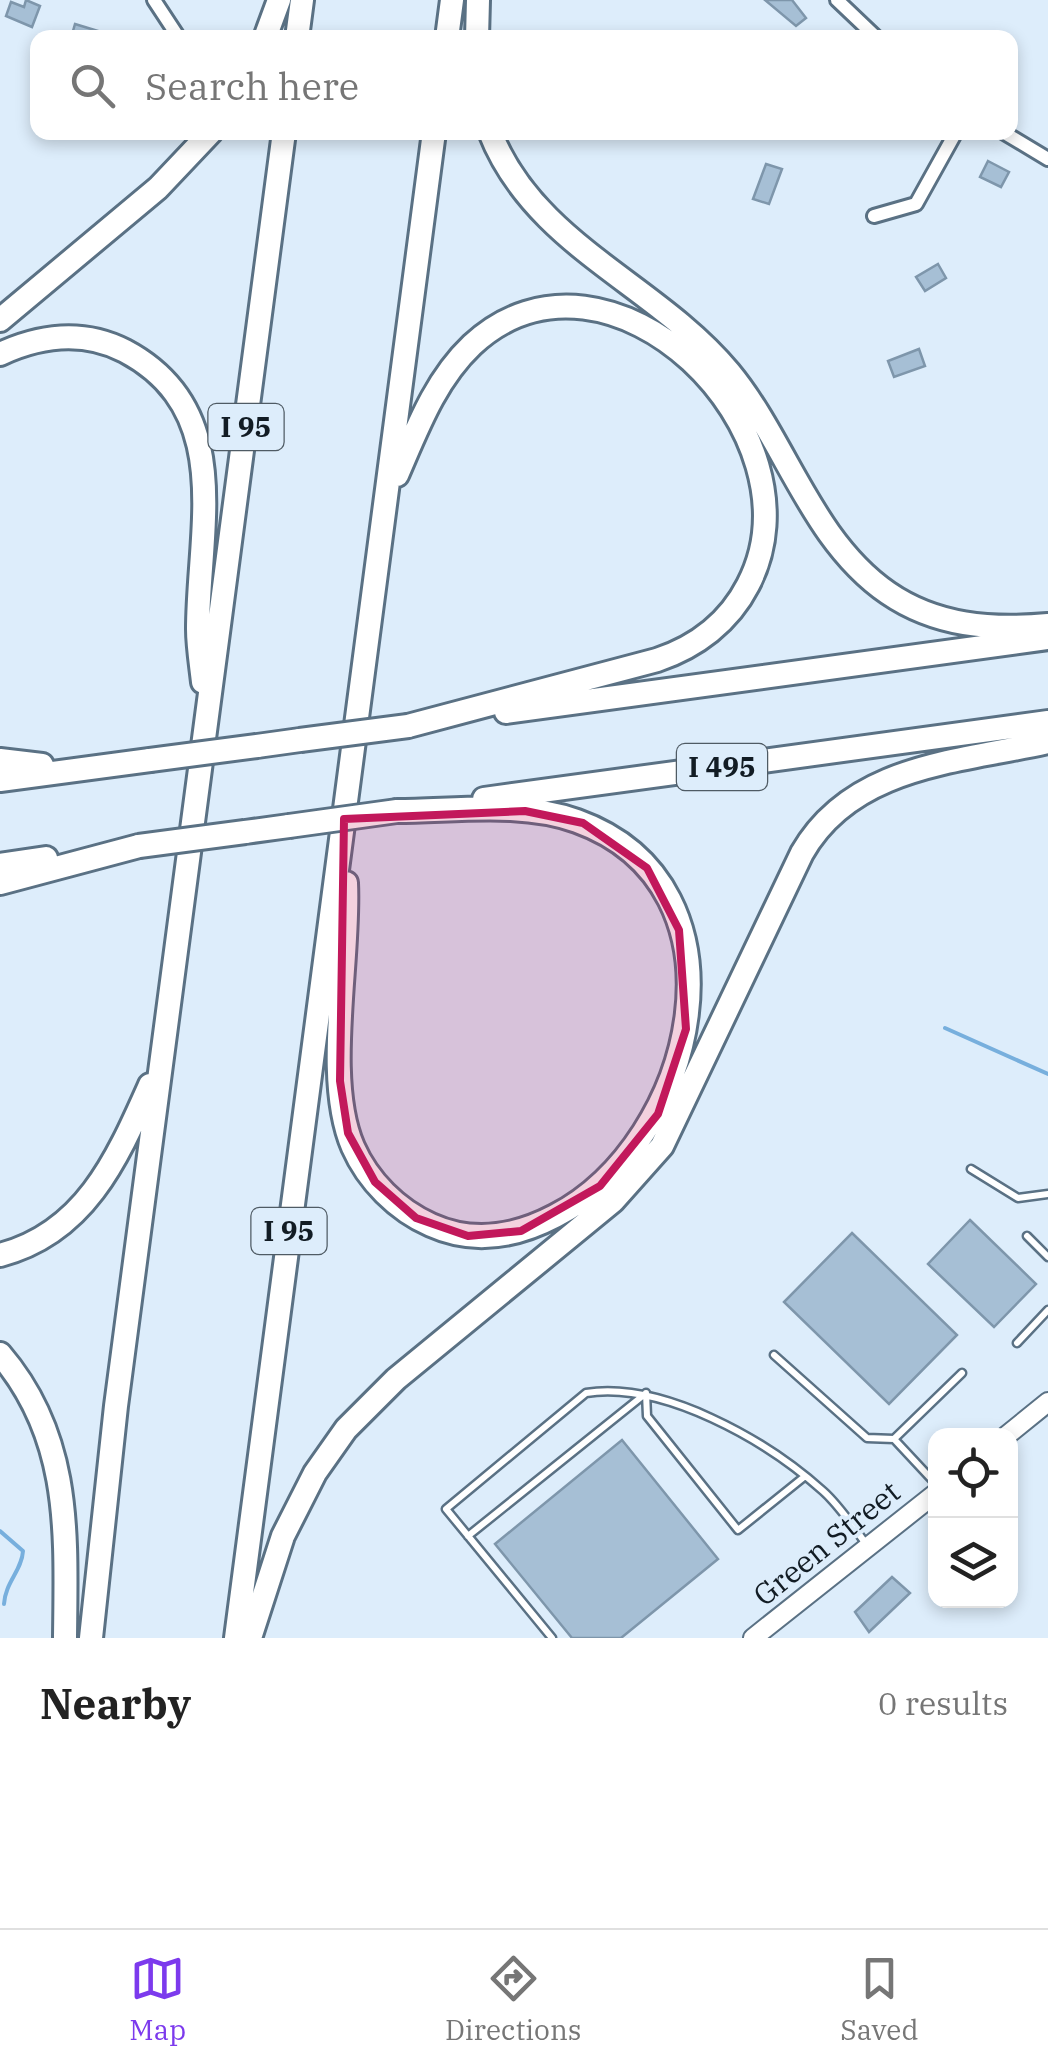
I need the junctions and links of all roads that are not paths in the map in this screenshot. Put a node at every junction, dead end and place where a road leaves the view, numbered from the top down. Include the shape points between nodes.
1 (154, 0) edge
2 (279, 0) edge
3 (302, 0) edge
4 (452, 0) edge
5 (478, 0) edge
6 (838, 0) edge
7 (174, 30) edge
8 (268, 30) edge
9 (298, 30) edge
10 (448, 30) edge
11 (477, 30) edge
12 (870, 30) edge
13 (203, 140) edge
14 (283, 140) edge
15 (433, 140) edge
16 (494, 140) edge
17 (952, 140) edge
18 (1016, 140) edge
19 (1048, 160) edge
20 (874, 216) dead end
21 (0, 320) edge
22 (0, 354) edge
23 (386, 501) junction
24 (1048, 625) edge
25 (1048, 638) edge
26 (207, 721) junction
27 (1048, 722) edge
28 (408, 726) junction
29 (1048, 742) edge
30 (0, 760) edge
31 (150, 760) junction
32 (0, 780) edge
33 (397, 811) junction
34 (343, 825) junction
35 (139, 846) junction
36 (0, 865) edge
37 (0, 883) edge
38 (162, 1060) junction
39 (971, 1169) dead end
40 (1048, 1194) edge
41 (1027, 1236) dead end
42 (0, 1255) edge
43 (1048, 1257) edge
44 (1048, 1310) edge
45 (1016, 1343) dead end
46 (0, 1354) edge
47 (774, 1355) dead end
48 (962, 1373) dead end
49 (646, 1394) junction
50 (1048, 1402) edge
51 (1016, 1428) edge
52 (894, 1439) junction
53 (928, 1475) edge
54 (804, 1476) junction
55 (928, 1499) edge
56 (468, 1536) junction
57 (869, 1546) junction
58 (763, 1635) edge
59 (64, 1638) edge
60 (91, 1638) edge
61 (236, 1638) edge
62 (250, 1638) edge
63 (552, 1638) edge

1 - 7 street
2 - 8 highway
3 - 9 highway
4 - 10 highway
5 - 11 highway
6 - 12 street
13 - 21 highway via 158,188
14 - 26 highway, I 95
15 - 23 highway, I 95
16 - 24 highway via 538,210 724,367 834,539 871,580 908,605 952,622
17 - 20 street via 916,204
18 - 19 street
22 - 26 highway via 54,337 100,341 148,366 184,407 205,473 198,631
23 - 28 highway via 432,399 464,353 514,318 565,305 629,321 698,369 746,433 766,498 766,534 754,575 734,608 698,640 656,660
23 - 34 highway, I 95
25 - 28 highway
26 - 38 highway, I 95
27 - 33 highway, I 495
28 - 31 highway, bridge
29 - 62 highway via 879,781 824,821 802,853 662,1146 622,1193 396,1379 346,1429 314,1473 283,1536
30 - 31 highway via 55,766
31 - 32 highway
33 - 34 highway via 524,811 583,823 641,862 677,923 686,1029 658,1114 600,1186 521,1231 468,1236 423,1222 380,1188 353,1148 340,1090
33 - 35 highway, I 495, bridge
34 - 61 highway, I 95
35 - 36 highway, I 495
35 - 37 highway
38 - 42 highway via 89,1199 49,1235
38 - 60 highway, I 95
39 - 40 lane via 1018,1198
41 - 43 lane
44 - 45 lane
46 - 59 highway via 35,1404 60,1471
47 - 52 lane via 867,1438
48 - 52 lane
49 - 54 lane via 764,1444
49 - 54 lane via 647,1416 738,1530
49 - 56 lane
49 - 56 lane via 586,1393 446,1508
50 - 51 main road
52 - 53 lane
54 - 57 lane
55 - 57 main road, Green Street
56 - 63 lane
57 - 58 main road, Green Street

